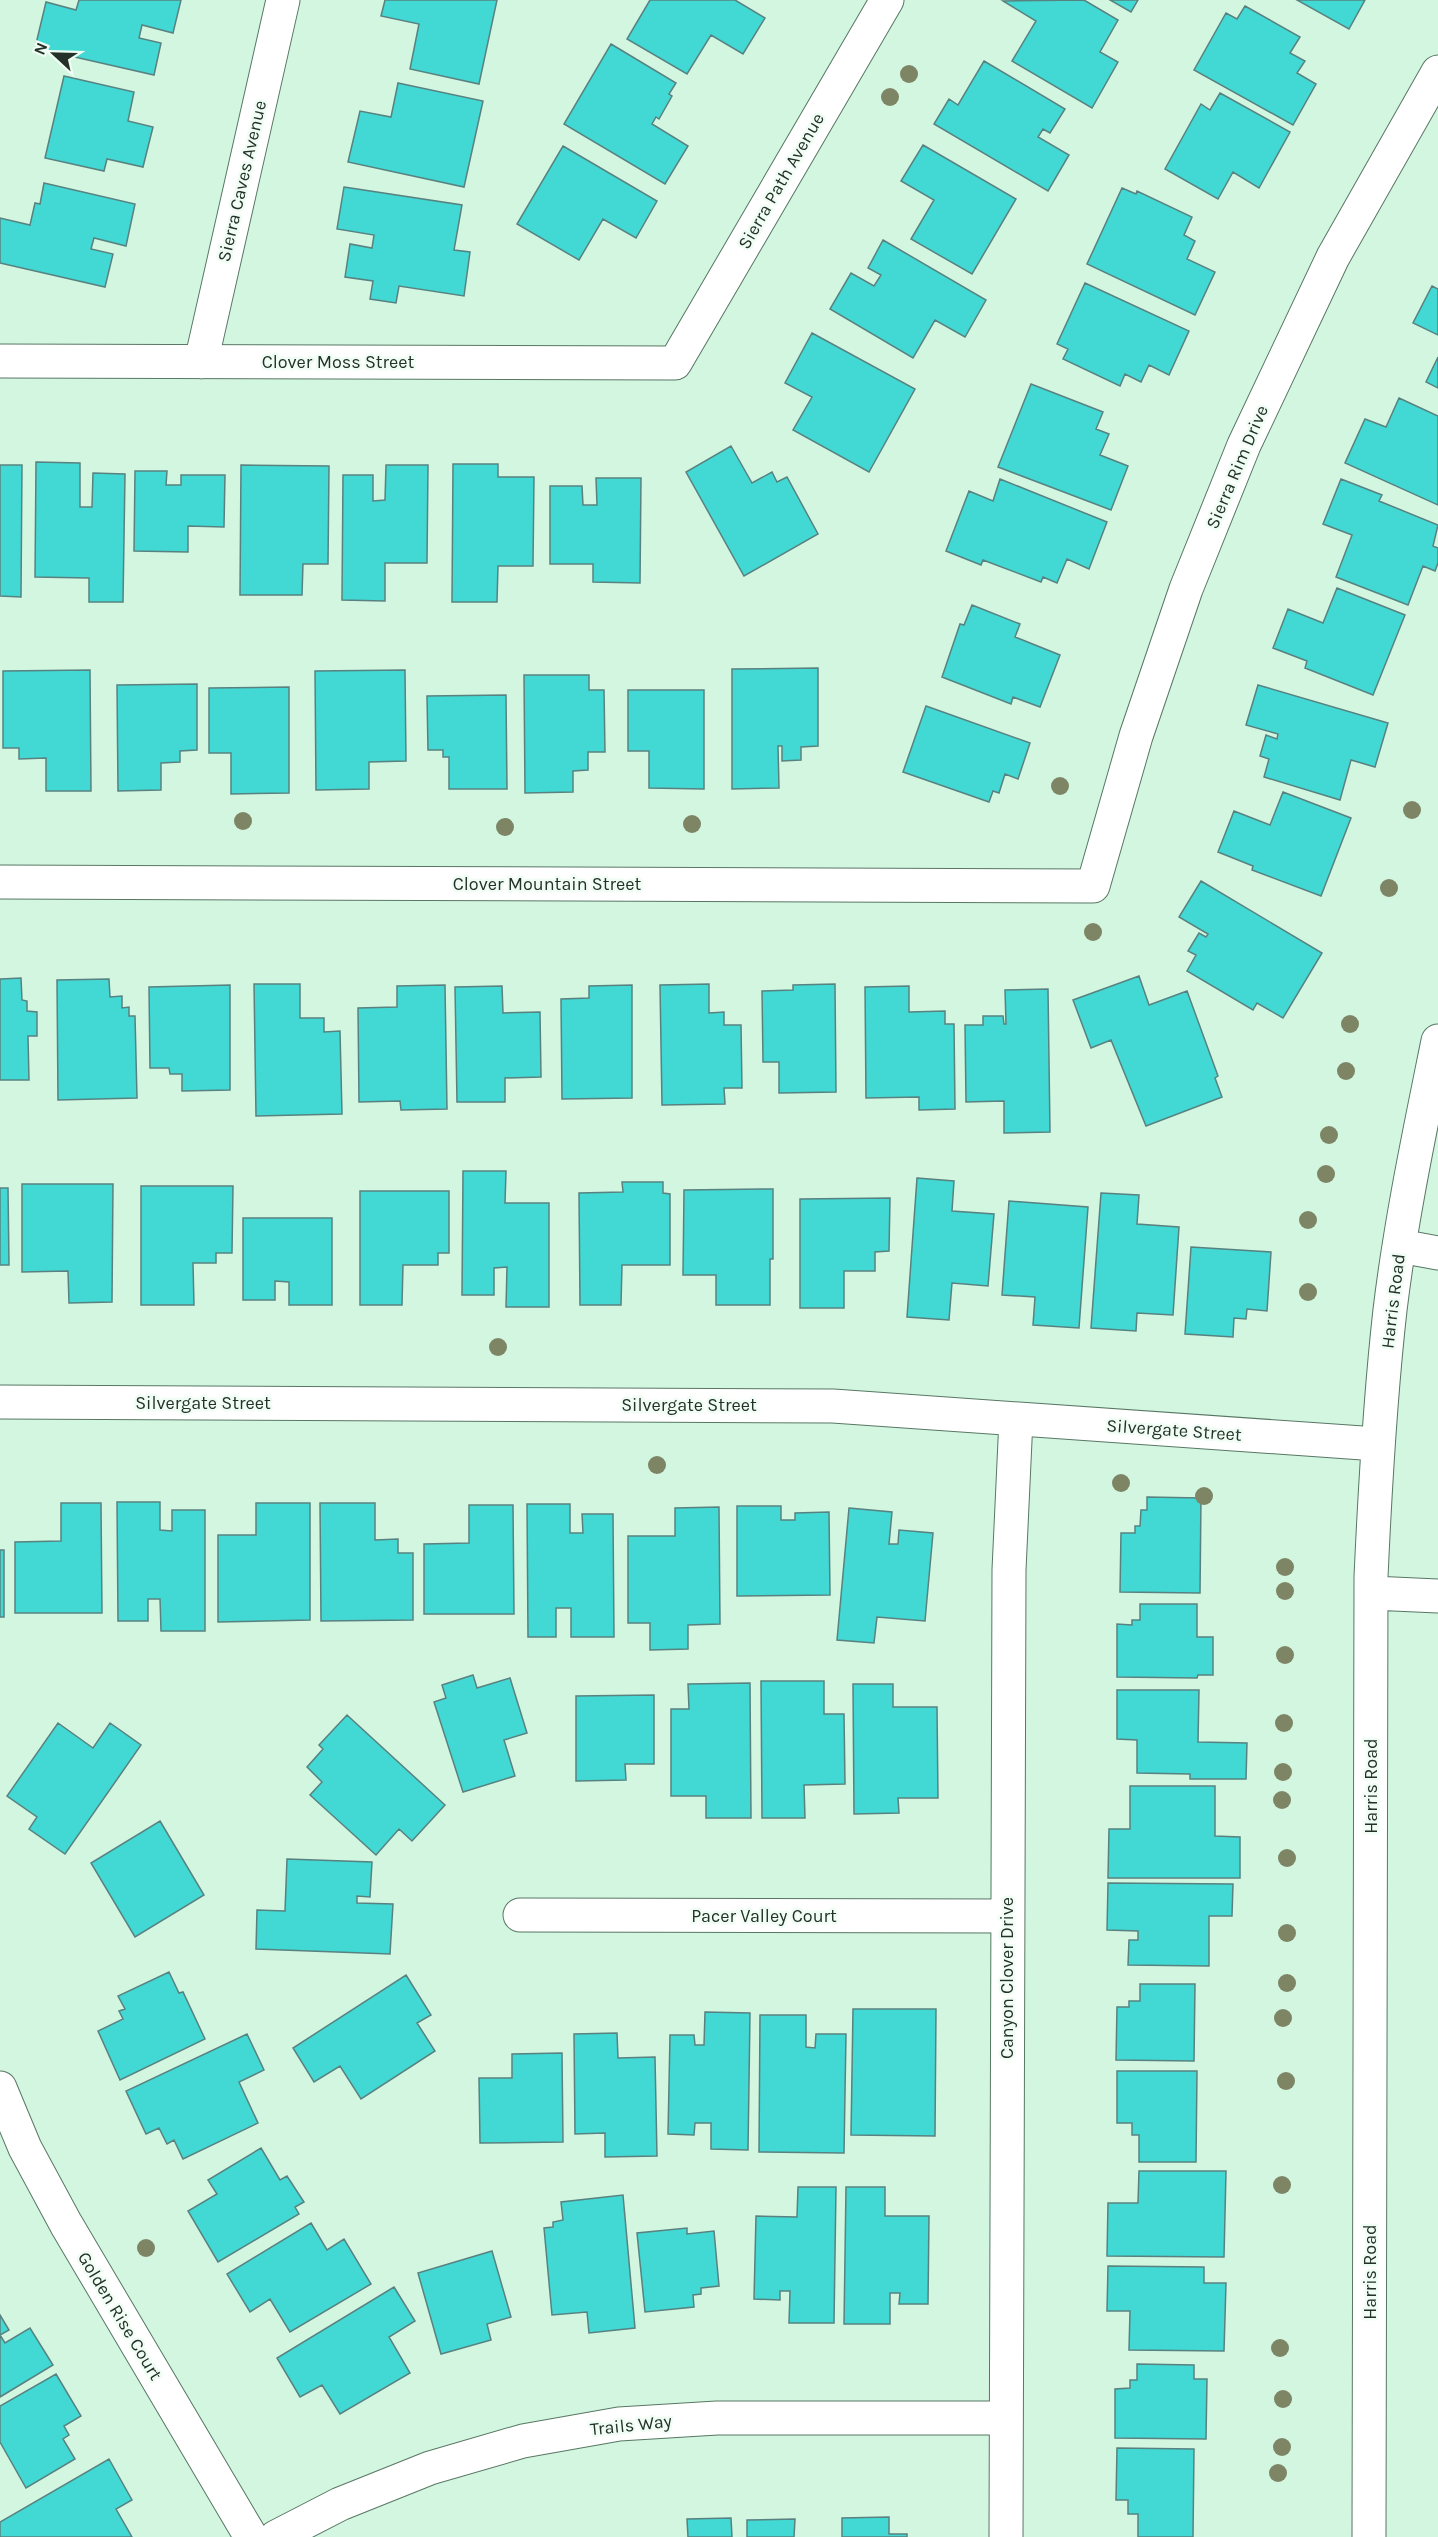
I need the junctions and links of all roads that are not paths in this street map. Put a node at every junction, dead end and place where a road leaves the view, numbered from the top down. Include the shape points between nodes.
1 (283, 0) edge
2 (887, 0) edge
3 (1438, 72) edge
4 (0, 361) edge
5 (201, 362) junction
6 (675, 363) joint
7 (0, 882) edge
8 (1093, 886) joint
9 (1438, 1041) edge
10 (1400, 1246) junction
11 (1438, 1253) edge
12 (0, 1402) edge
13 (1016, 1419) junction
14 (1377, 1444) junction
15 (1372, 1593) junction
16 (1438, 1596) edge
17 (520, 1915) dead end
18 (1008, 1916) junction
19 (0, 2088) edge
20 (1006, 2418) junction
21 (251, 2537) edge
22 (276, 2537) edge
23 (1006, 2537) edge
24 (1369, 2537) edge

1 - 5 street, Sierra Caves Avenue
2 - 6 street, Sierra Path Avenue
3 - 8 street, Sierra Rim Drive via 1334,257 1244,445 1182,600 1136,736
4 - 5 street, Clover Moss Street
5 - 6 street, Clover Moss Street
7 - 8 street, Clover Mountain Street
9 - 10 street, Harris Road via 1410,1173
10 - 11 street
10 - 14 street, Harris Road
12 - 13 street, Silvergate Street via 833,1406
13 - 14 street, Silvergate Street
13 - 18 street, Canyon Clover Drive via 1009,1570
14 - 15 street, Harris Road
15 - 16 street
15 - 24 street, Harris Road
17 - 18 street, Pacer Valley Court
18 - 20 street, Canyon Clover Drive
19 - 21 street, Golden Rise Court via 25,2148 66,2224
20 - 22 street, Trails Way via 717,2418 619,2424 523,2441 430,2468 340,2504
20 - 23 street, Canyon Clover Drive

